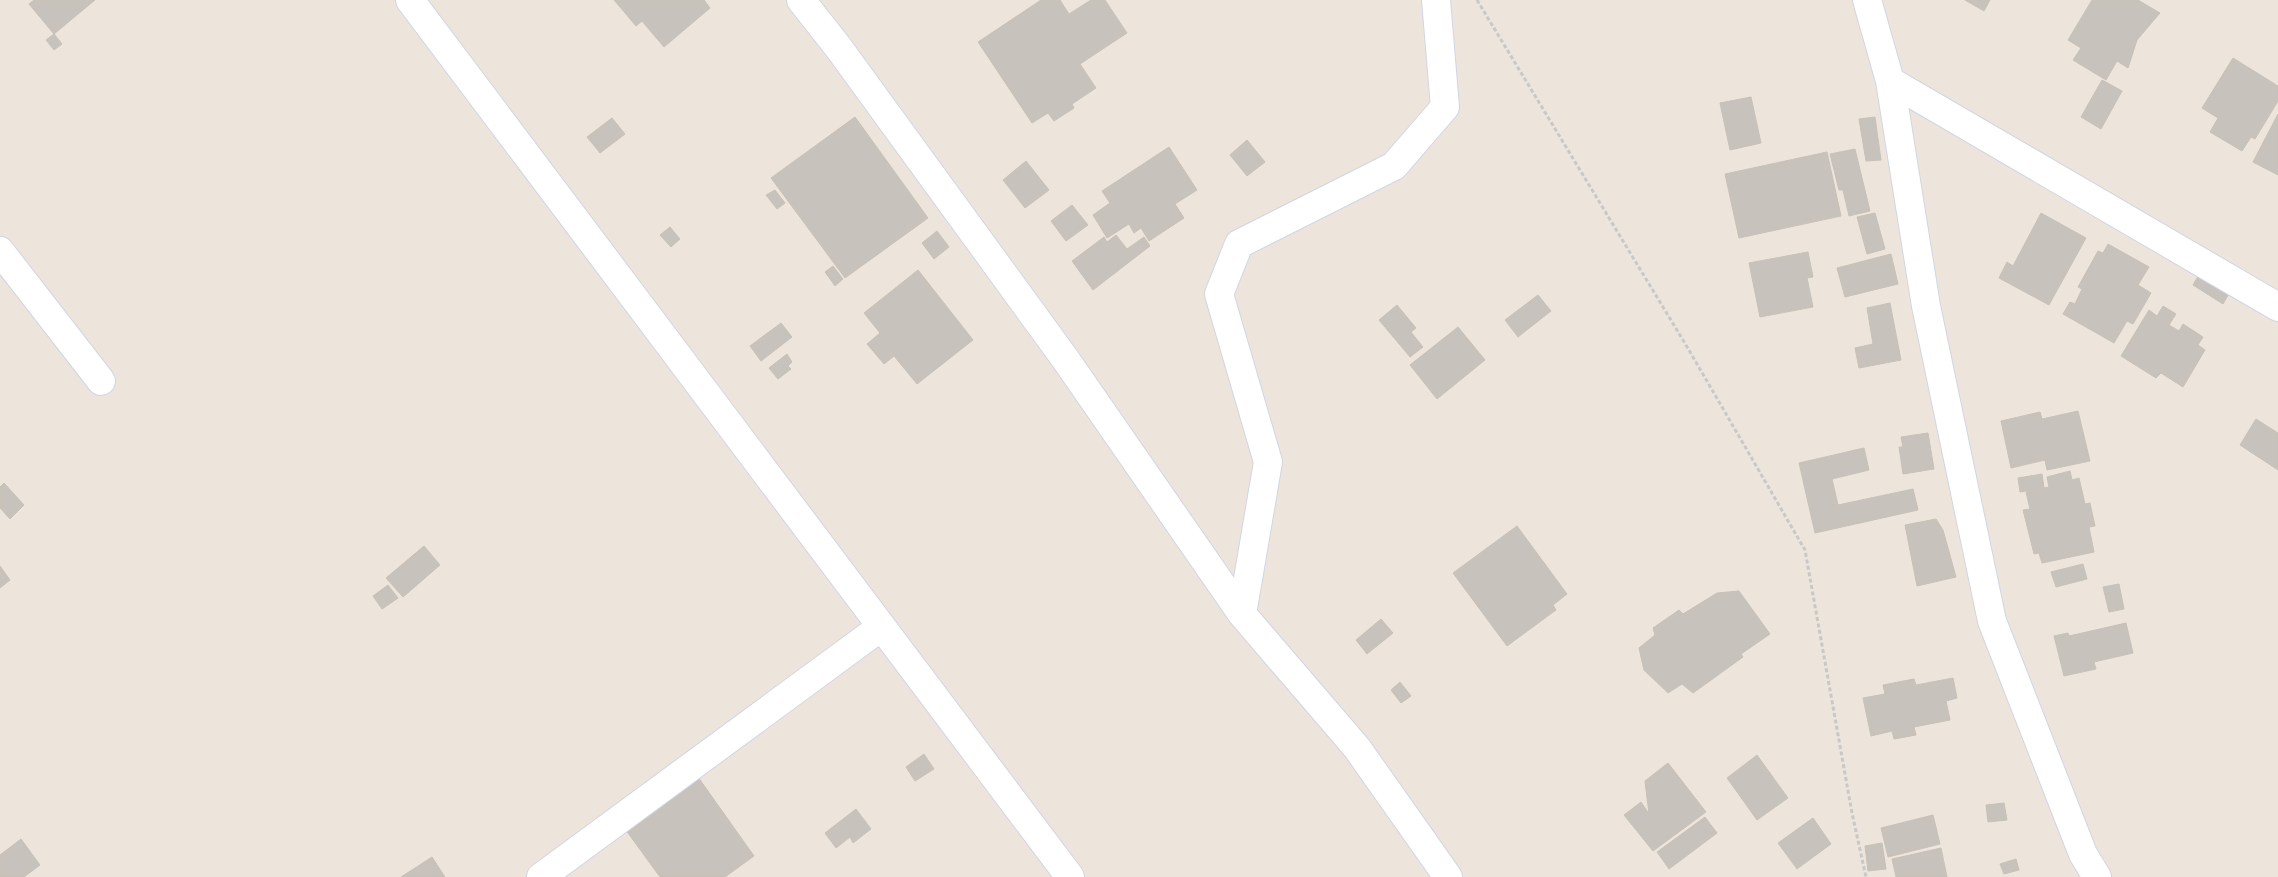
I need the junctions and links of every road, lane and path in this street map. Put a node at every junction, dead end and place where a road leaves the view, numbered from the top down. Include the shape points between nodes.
1 (410, 0) edge
2 (1436, 0) edge
3 (1477, 0) edge
4 (1867, 0) edge
5 (805, 1) edge
6 (1890, 81) junction
7 (0, 251) edge
8 (2278, 307) edge
9 (101, 381) dead end
10 (1242, 614) junction
11 (881, 627) junction
12 (541, 877) edge
13 (1070, 877) edge
14 (1448, 877) edge
15 (1866, 877) edge
16 (2096, 877) edge

1 - 11 street
2 - 10 street via 1445,107 1394,166 1239,244 1219,294 1268,462
3 - 15 path via 1686,345 1805,550
4 - 6 street
5 - 10 street via 1066,360
6 - 8 street
6 - 16 street via 1926,306 1992,621 2083,854
7 - 9 street
10 - 14 street via 1357,748
11 - 12 street
11 - 13 street

